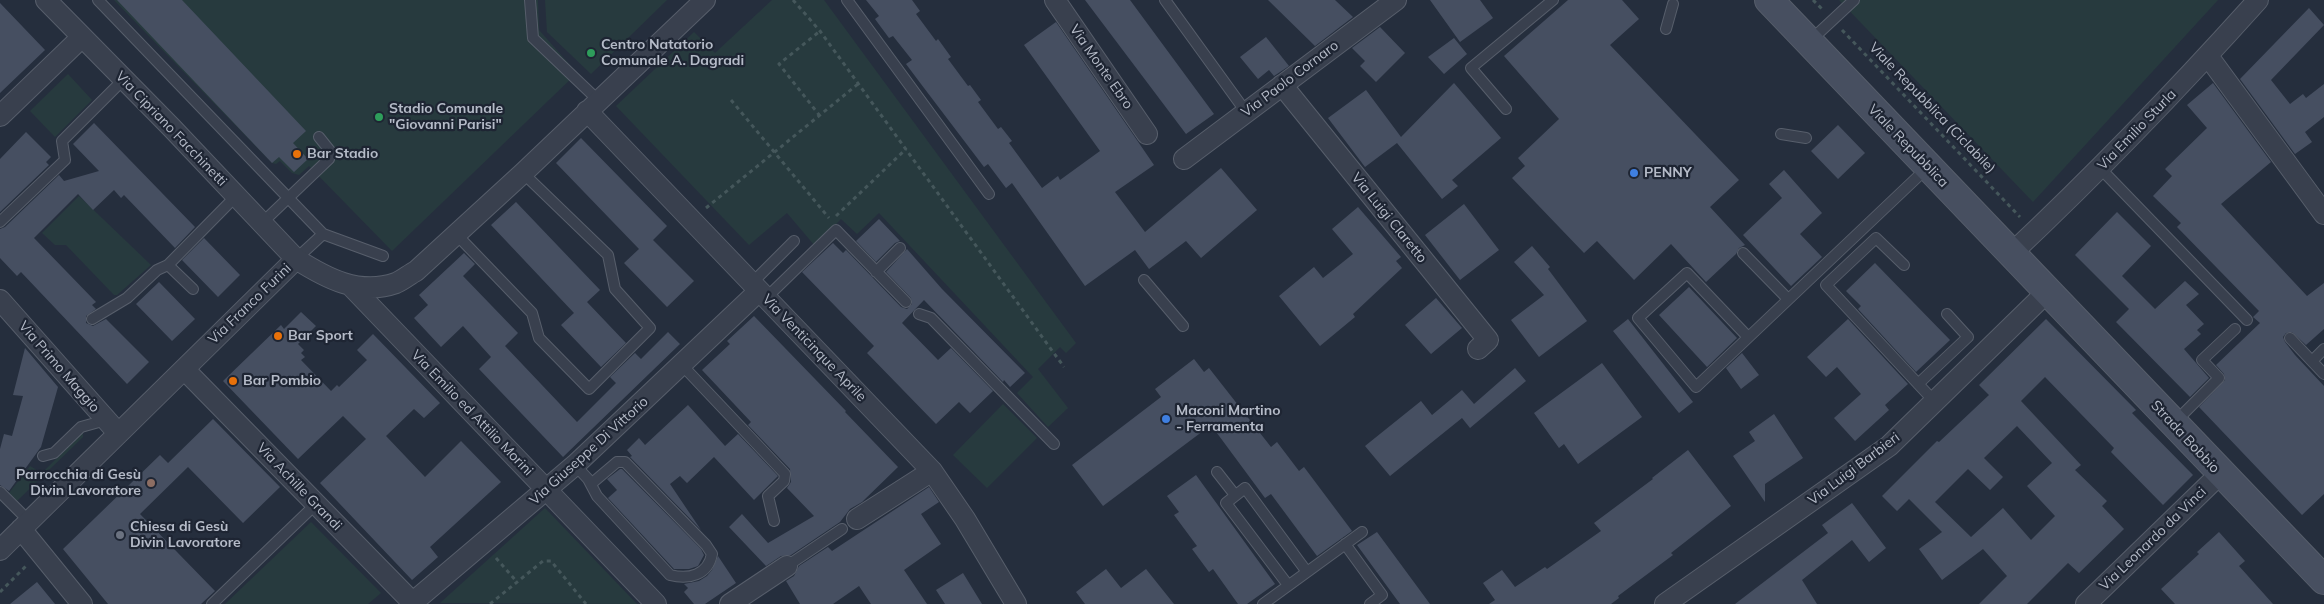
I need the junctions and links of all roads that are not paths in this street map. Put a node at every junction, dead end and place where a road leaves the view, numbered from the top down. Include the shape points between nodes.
1 (46, 0) edge
2 (98, 0) edge
3 (530, 0) edge
4 (705, 0) edge
5 (847, 0) edge
6 (1055, 0) edge
7 (1165, 0) edge
8 (1553, 0) edge
9 (1769, 0) edge
10 (1854, 0) edge
11 (2258, 0) edge
12 (1382, 4) edge
13 (1673, 4) dead end
14 (1666, 29) dead end
15 (82, 37) junction
16 (1809, 42) junction
17 (2208, 56) junction
18 (124, 79) junction
19 (1282, 85) junction
20 (593, 106) junction
21 (1506, 109) dead end
22 (1246, 112) junction
23 (0, 116) edge
24 (1147, 134) dead end
25 (1781, 134) dead end
26 (319, 137) dead end
27 (1806, 138) dead end
28 (1184, 159) dead end
29 (1928, 167) junction
30 (2100, 168) junction
31 (523, 173) junction
32 (988, 194) dead end
33 (236, 196) junction
34 (288, 197) junction
35 (2322, 207) edge
36 (0, 222) edge
37 (262, 223) junction
38 (323, 234) junction
39 (456, 234) junction
40 (794, 241) dead end
41 (900, 248) dead end
42 (1743, 253) dead end
43 (2011, 254) junction
44 (383, 256) dead end
45 (296, 259) junction
46 (168, 265) junction
47 (1904, 265) dead end
48 (876, 272) junction
49 (1144, 280) dead end
50 (351, 286) junction
51 (193, 290) dead end
52 (759, 291) junction
53 (2047, 292) junction
54 (1788, 299) junction
55 (0, 300) edge
56 (906, 302) dead end
57 (919, 314) dead end
58 (1947, 314) dead end
59 (92, 319) dead end
60 (2247, 320) dead end
61 (1183, 326) dead end
62 (2235, 329) dead end
63 (1748, 337) junction
64 (2290, 338) dead end
65 (1478, 348) dead end
66 (2324, 348) edge
67 (2312, 361) junction
68 (682, 366) junction
69 (184, 369) junction
70 (2324, 374) edge
71 (1918, 384) junction
72 (1934, 401) junction
73 (2173, 424) junction
74 (112, 427) junction
75 (1054, 444) dead end
76 (43, 456) dead end
77 (576, 465) junction
78 (932, 471) junction
79 (1217, 472) dead end
80 (2220, 474) junction
81 (591, 484) junction
82 (546, 491) junction
83 (0, 492) edge
84 (1235, 496) junction
85 (316, 504) junction
86 (774, 521) dead end
87 (850, 524) joint
88 (25, 525) junction
89 (1362, 532) dead end
90 (1345, 544) junction
91 (0, 550) edge
92 (787, 566) joint
93 (1307, 572) junction
94 (2324, 580) edge
95 (1288, 585) junction
96 (82, 604) edge
97 (212, 604) edge
98 (413, 604) edge
99 (656, 604) edge
100 (730, 604) edge
101 (1016, 604) edge
102 (1263, 604) edge
103 (1370, 604) edge
104 (1666, 604) edge
105 (2086, 604) edge

1 - 15 street, Via Cipriano Facchinetti
2 - 34 lane
3 - 20 lane via 533,38
4 - 20 street, Via Franco Furini
5 - 32 lane
6 - 24 street, Via Monte Ebro
7 - 22 lane
8 - 21 lane via 1472,68
9 - 16 main road, Viale Repubblica
10 - 16 lane
11 - 17 street, Via Emilio Sturla
12 - 19 street, Via Paolo Cornaro
13 - 14 lane
15 - 18 street, Via Cipriano Facchinetti
15 - 23 street
16 - 29 main road, Viale Repubblica
17 - 30 street, Via Emilio Sturla
17 - 35 street
18 - 33 street, Via Cipriano Facchinetti
18 - 36 lane via 62,141 65,160
19 - 22 street, Via Paolo Cornaro
19 - 65 street, Via Luigi Claretto via 1488,340
20 - 31 street, Via Franco Furini
20 - 52 street, Via Venticinque Aprile
22 - 28 street, Via Paolo Cornaro
25 - 27 lane
26 - 34 lane via 330,152 329,159
29 - 43 main road, Viale Repubblica
29 - 54 lane
30 - 43 street, Via Emilio Sturla
30 - 60 lane
31 - 39 street, Via Franco Furini
31 - 39 lane via 608,256 615,290 650,328 589,389 539,338 532,313
33 - 37 street, Via Cipriano Facchinetti
33 - 46 lane
34 - 37 lane
34 - 38 lane
37 - 45 street, Via Cipriano Facchinetti
38 - 44 lane
38 - 45 lane
39 - 50 street, Via Franco Furini via 416,271 396,283
40 - 52 lane
41 - 48 lane
42 - 54 lane
43 - 53 main road, Viale Repubblica
45 - 50 street, Via Franco Furini via 321,275
45 - 69 street, Via Franco Furini
46 - 51 lane
46 - 59 lane via 157,270 127,298
47 - 71 lane via 1876,238 1826,285
48 - 52 lane via 836,230
48 - 56 lane
49 - 61 lane
50 - 82 street, Via Emilio ed Attilio Morini
52 - 68 street, Via Giuseppe Di Vittorio
52 - 78 street, Via Venticinque Aprile
53 - 72 street, Via Luigi Barbieri
53 - 73 main road, Strada Bobbio
54 - 63 lane
55 - 74 street, Via Primo Maggio
57 - 75 lane via 931,318
58 - 71 lane via 1968,337
62 - 73 lane via 2202,360 2219,378
63 - 63 lane via 1696,386 1638,318 1687,273
64 - 67 lane
66 - 67 lane
67 - 70 lane
68 - 77 street, Via Giuseppe Di Vittorio
68 - 86 lane via 785,474 784,481 768,496
69 - 74 street, Via Franco Furini
69 - 85 street, Via Achille Grandi
71 - 72 lane
72 - 104 street, Via Luigi Barbieri via 1889,446
73 - 80 main road, Strada Bobbio
74 - 76 lane via 81,427 54,453
74 - 88 street, Via Franco Furini
77 - 81 lane
77 - 82 street, Via Giuseppe Di Vittorio
78 - 87 street
78 - 101 street, Via Venticinque Aprile
79 - 84 lane
80 - 94 main road, Strada Bobbio
80 - 105 street, Via Leonardo da Vinci
81 - 81 lane via 597,496 670,574 684,579 696,575 711,562 712,554 706,545 625,462 618,462
82 - 98 street, Via Giuseppe Di Vittorio
82 - 99 street, Via Emilio ed Attilio Morini
83 - 88 lane
84 - 93 lane via 1245,488
84 - 95 lane via 1226,503
85 - 97 lane
85 - 98 street, Via Achille Grandi
87 - 92 lane
88 - 91 street, Via Franco Furini
88 - 96 street via 40,553
89 - 90 lane
90 - 93 lane
90 - 103 lane via 1382,595
92 - 100 street
93 - 95 lane
95 - 102 lane

